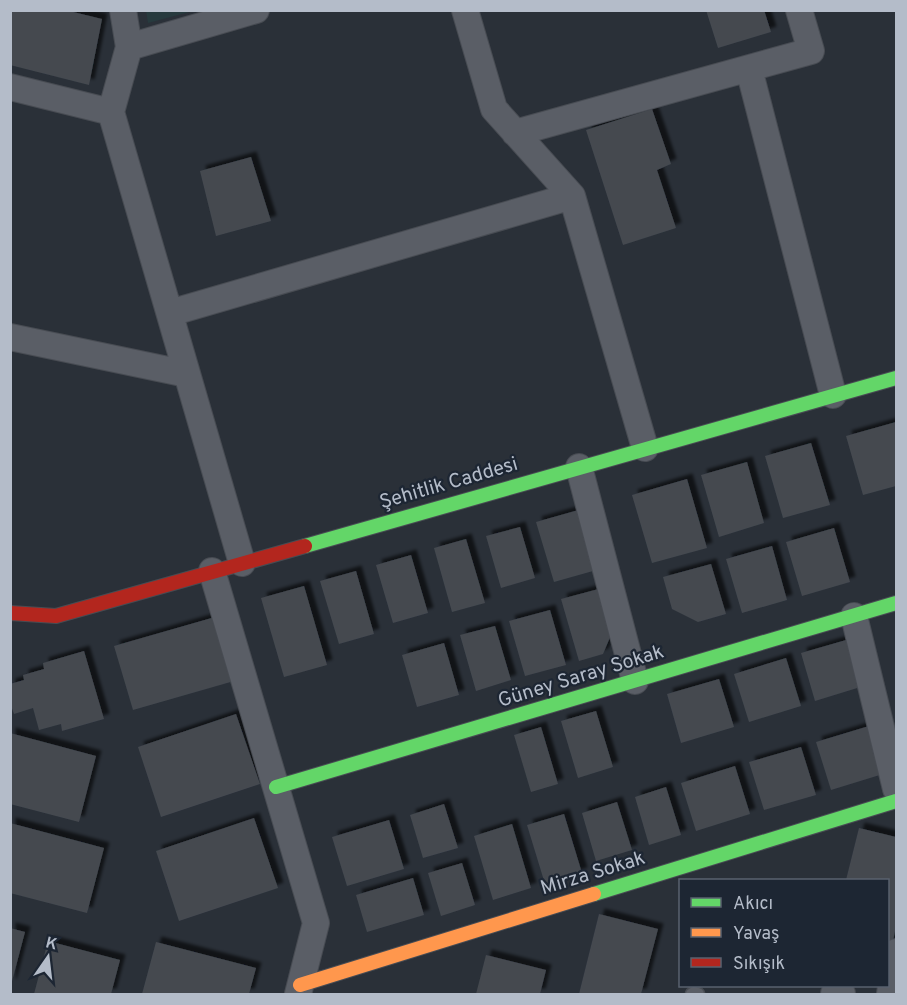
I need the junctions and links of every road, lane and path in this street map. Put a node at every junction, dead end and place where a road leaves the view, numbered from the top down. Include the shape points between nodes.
1 (123, 10) edge
2 (256, 10) edge
3 (465, 10) edge
4 (799, 10) edge
5 (129, 47) junction
6 (749, 69) junction
7 (10, 87) edge
8 (111, 112) junction
9 (515, 133) junction
10 (572, 196) junction
11 (170, 313) junction
12 (10, 337) edge
13 (187, 374) junction
14 (897, 378) edge
15 (833, 395) junction
16 (645, 448) junction
17 (579, 467) junction
18 (242, 563) junction
19 (212, 571) junction
20 (897, 603) edge
21 (10, 613) edge
22 (854, 616) junction
23 (635, 681) junction
24 (276, 788) junction
25 (897, 789) edge
26 (897, 801) edge
27 (897, 952) edge
28 (299, 990) edge
29 (692, 994) edge
30 (698, 994) edge
31 (834, 994) edge
32 (842, 994) edge
33 (890, 994) edge

1 - 5 street
2 - 5 street
3 - 9 street via 494,109
4 - 6 street via 811,51
5 - 8 street
6 - 9 street
6 - 15 street
7 - 8 street
8 - 11 street
9 - 10 street
10 - 11 street
10 - 16 street
11 - 13 street
12 - 13 street
13 - 18 street
14 - 15 street, Şehitlik Caddesi
15 - 16 street, Şehitlik Caddesi
16 - 17 street, Şehitlik Caddesi
17 - 18 street, Şehitlik Caddesi
17 - 23 street
18 - 19 street, Şehitlik Caddesi
19 - 21 street, Şehitlik Caddesi via 56,616
19 - 24 street
20 - 22 street, Güney Saray Sokak
22 - 23 street, Güney Saray Sokak
22 - 25 street
23 - 24 street, Güney Saray Sokak
24 - 28 street via 316,923
26 - 28 street, Mirza Sokak
27 - 33 street
29 - 30 lane
31 - 32 street

